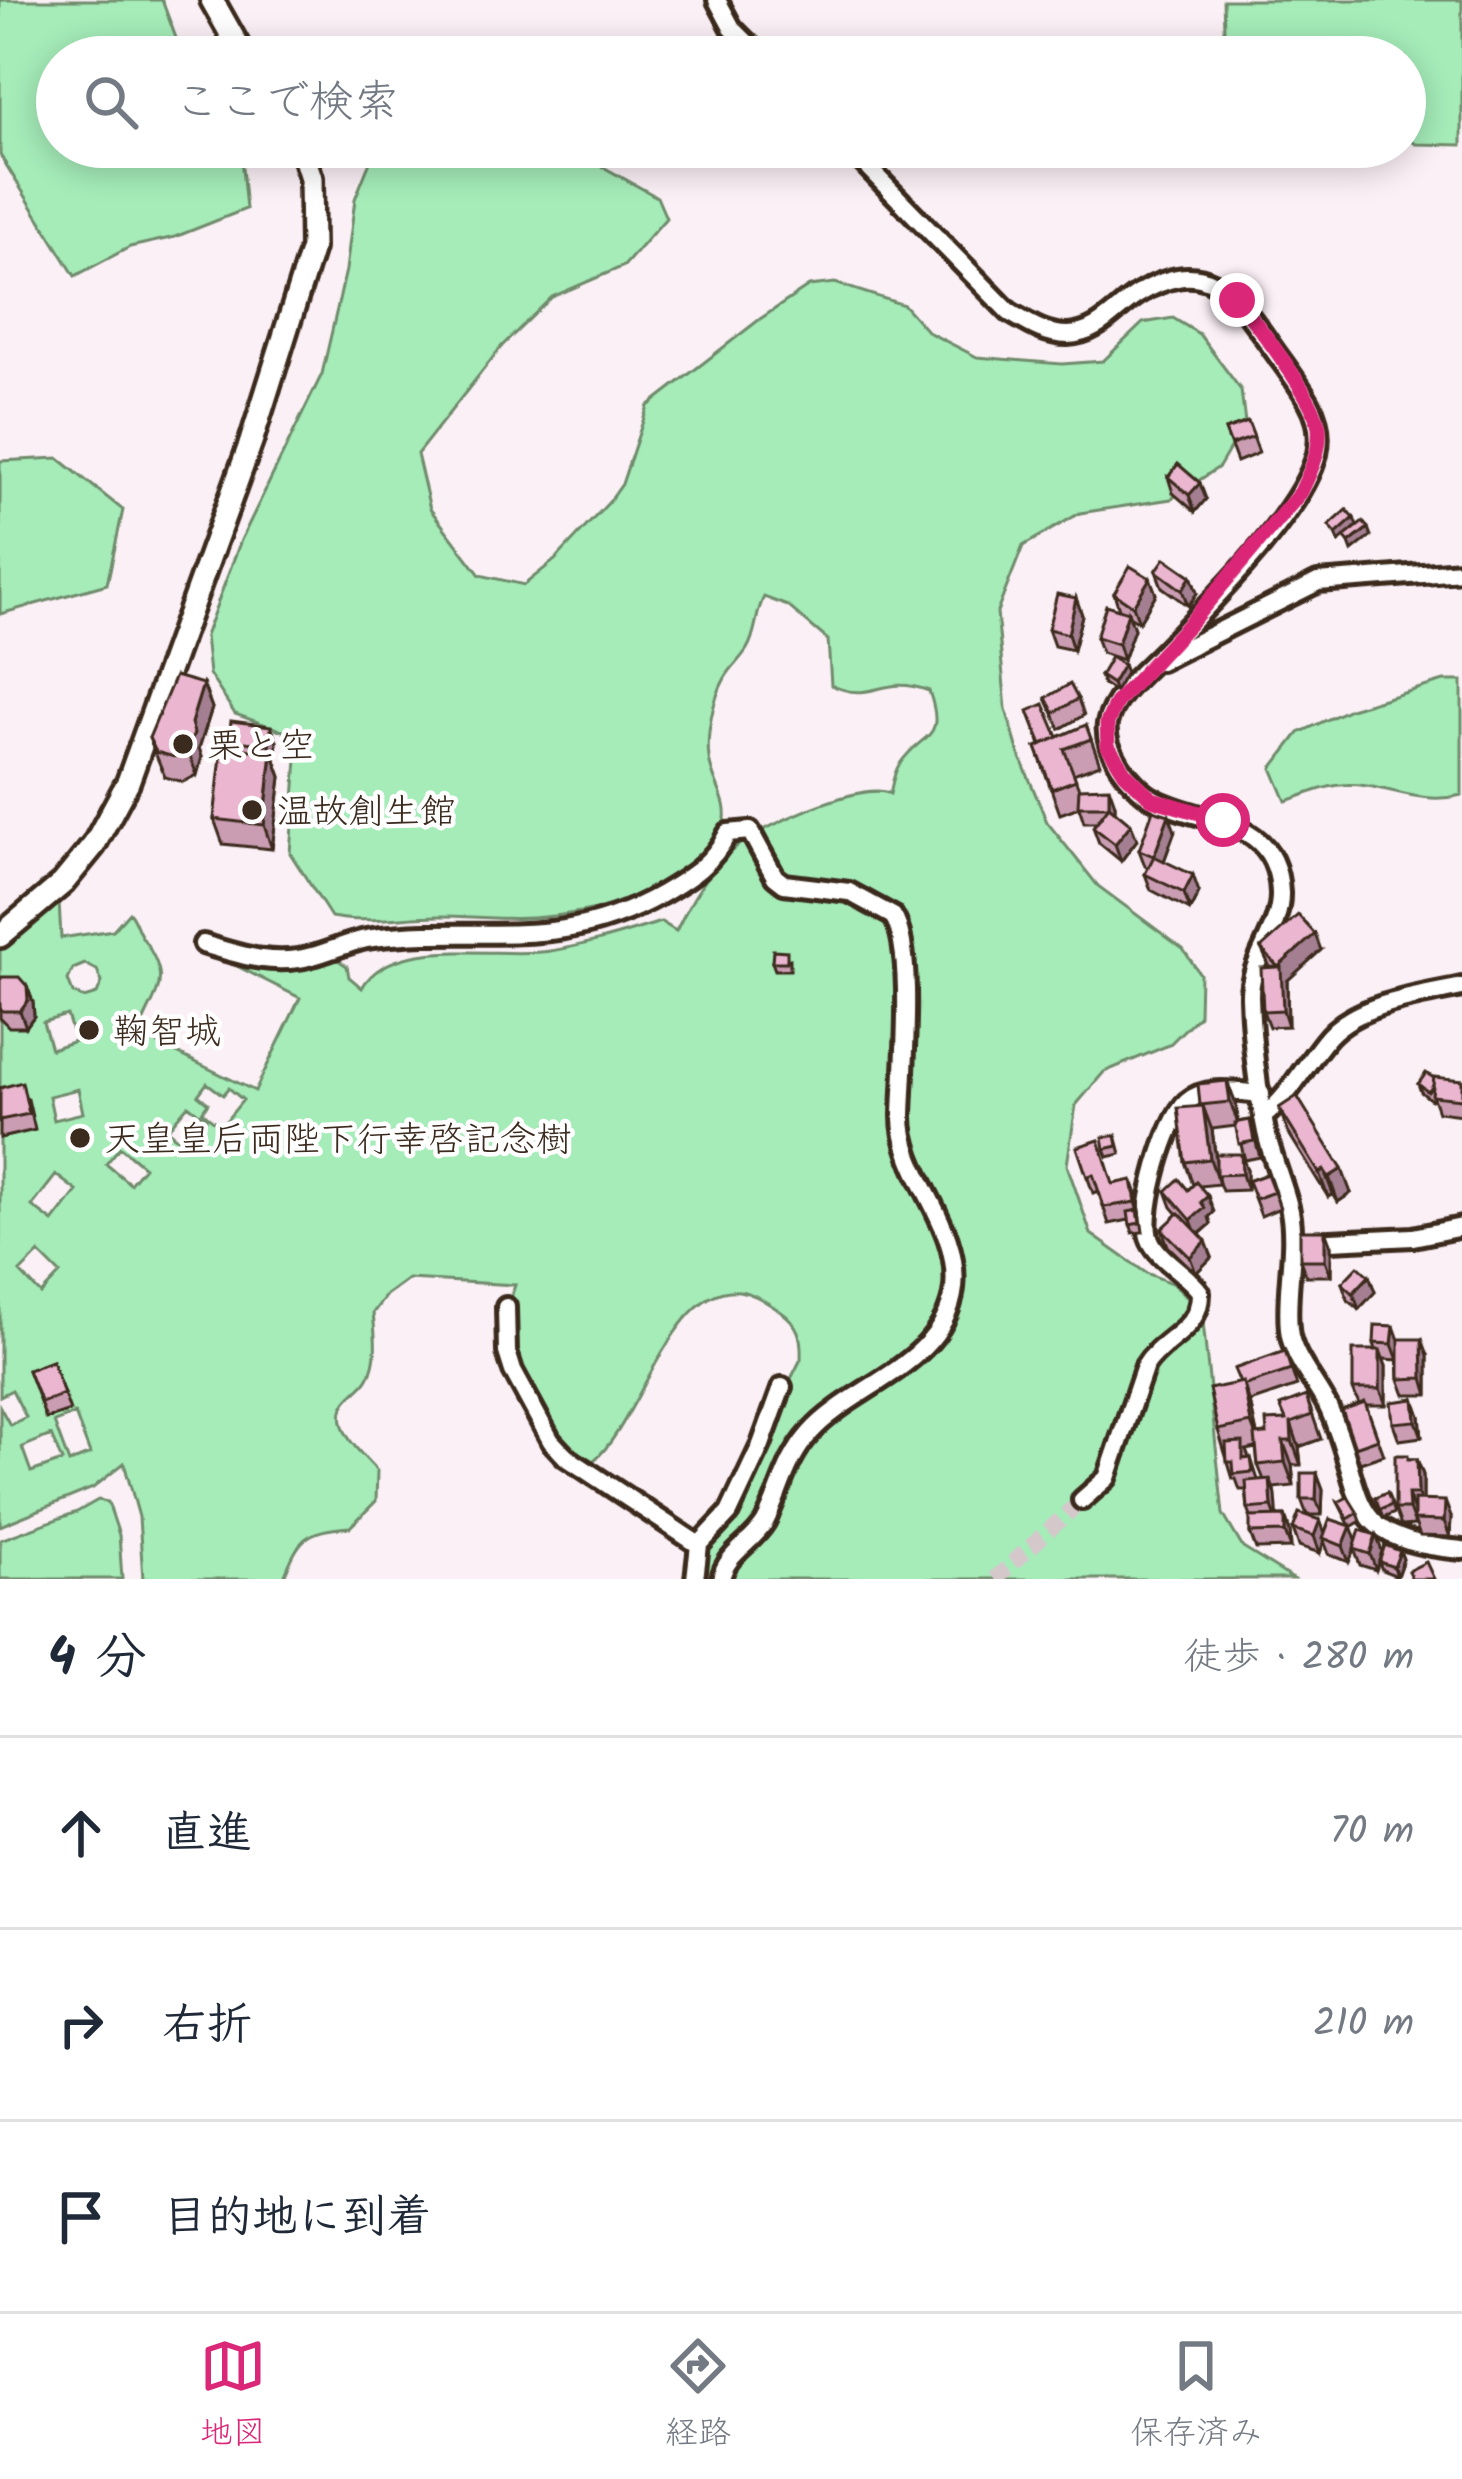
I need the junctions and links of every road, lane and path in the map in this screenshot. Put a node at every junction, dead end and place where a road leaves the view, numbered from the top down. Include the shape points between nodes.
1 (212, 0) edge
2 (717, 0) edge
3 (232, 36) edge
4 (740, 36) edge
5 (308, 168) edge
6 (868, 168) edge
7 (1462, 571) edge
8 (1153, 662) junction
9 (0, 936) edge
10 (203, 944) dead end
11 (1462, 987) edge
12 (1261, 1094) junction
13 (1263, 1118) junction
14 (1462, 1227) edge
15 (1291, 1243) junction
16 (506, 1307) dead end
17 (782, 1387) dead end
18 (1082, 1500) tunnel mouth
19 (699, 1546) junction
20 (1462, 1550) edge
21 (695, 1579) edge
22 (721, 1579) edge

1 - 3 street
2 - 4 street
5 - 9 street via 312,248 128,782 63,883
6 - 8 street via 1009,313 1040,330 1093,330 1172,278 1225,287 1310,403 1318,449 1301,492
7 - 8 street via 1318,582
8 - 12 street via 1116,703 1108,746 1152,799 1247,832 1276,873 1278,908 1250,995
10 - 22 street via 279,961 371,938 596,925 693,876 728,833 742,829 784,884 849,892 893,916 902,938 902,1121 908,1156 949,1241 954,1287 944,1319 910,1359 808,1434 764,1523 728,1560
11 - 13 street via 1346,1021
12 - 13 street
12 - 18 street via 1203,1094 1174,1122 1152,1193 1149,1236 1200,1292 1198,1314 1145,1366 1107,1478
13 - 15 street via 1291,1215
14 - 15 street
15 - 20 street via 1288,1332 1330,1412 1354,1492 1373,1522 1399,1540
16 - 19 street via 513,1371 550,1441
17 - 19 street via 729,1513
19 - 21 street

